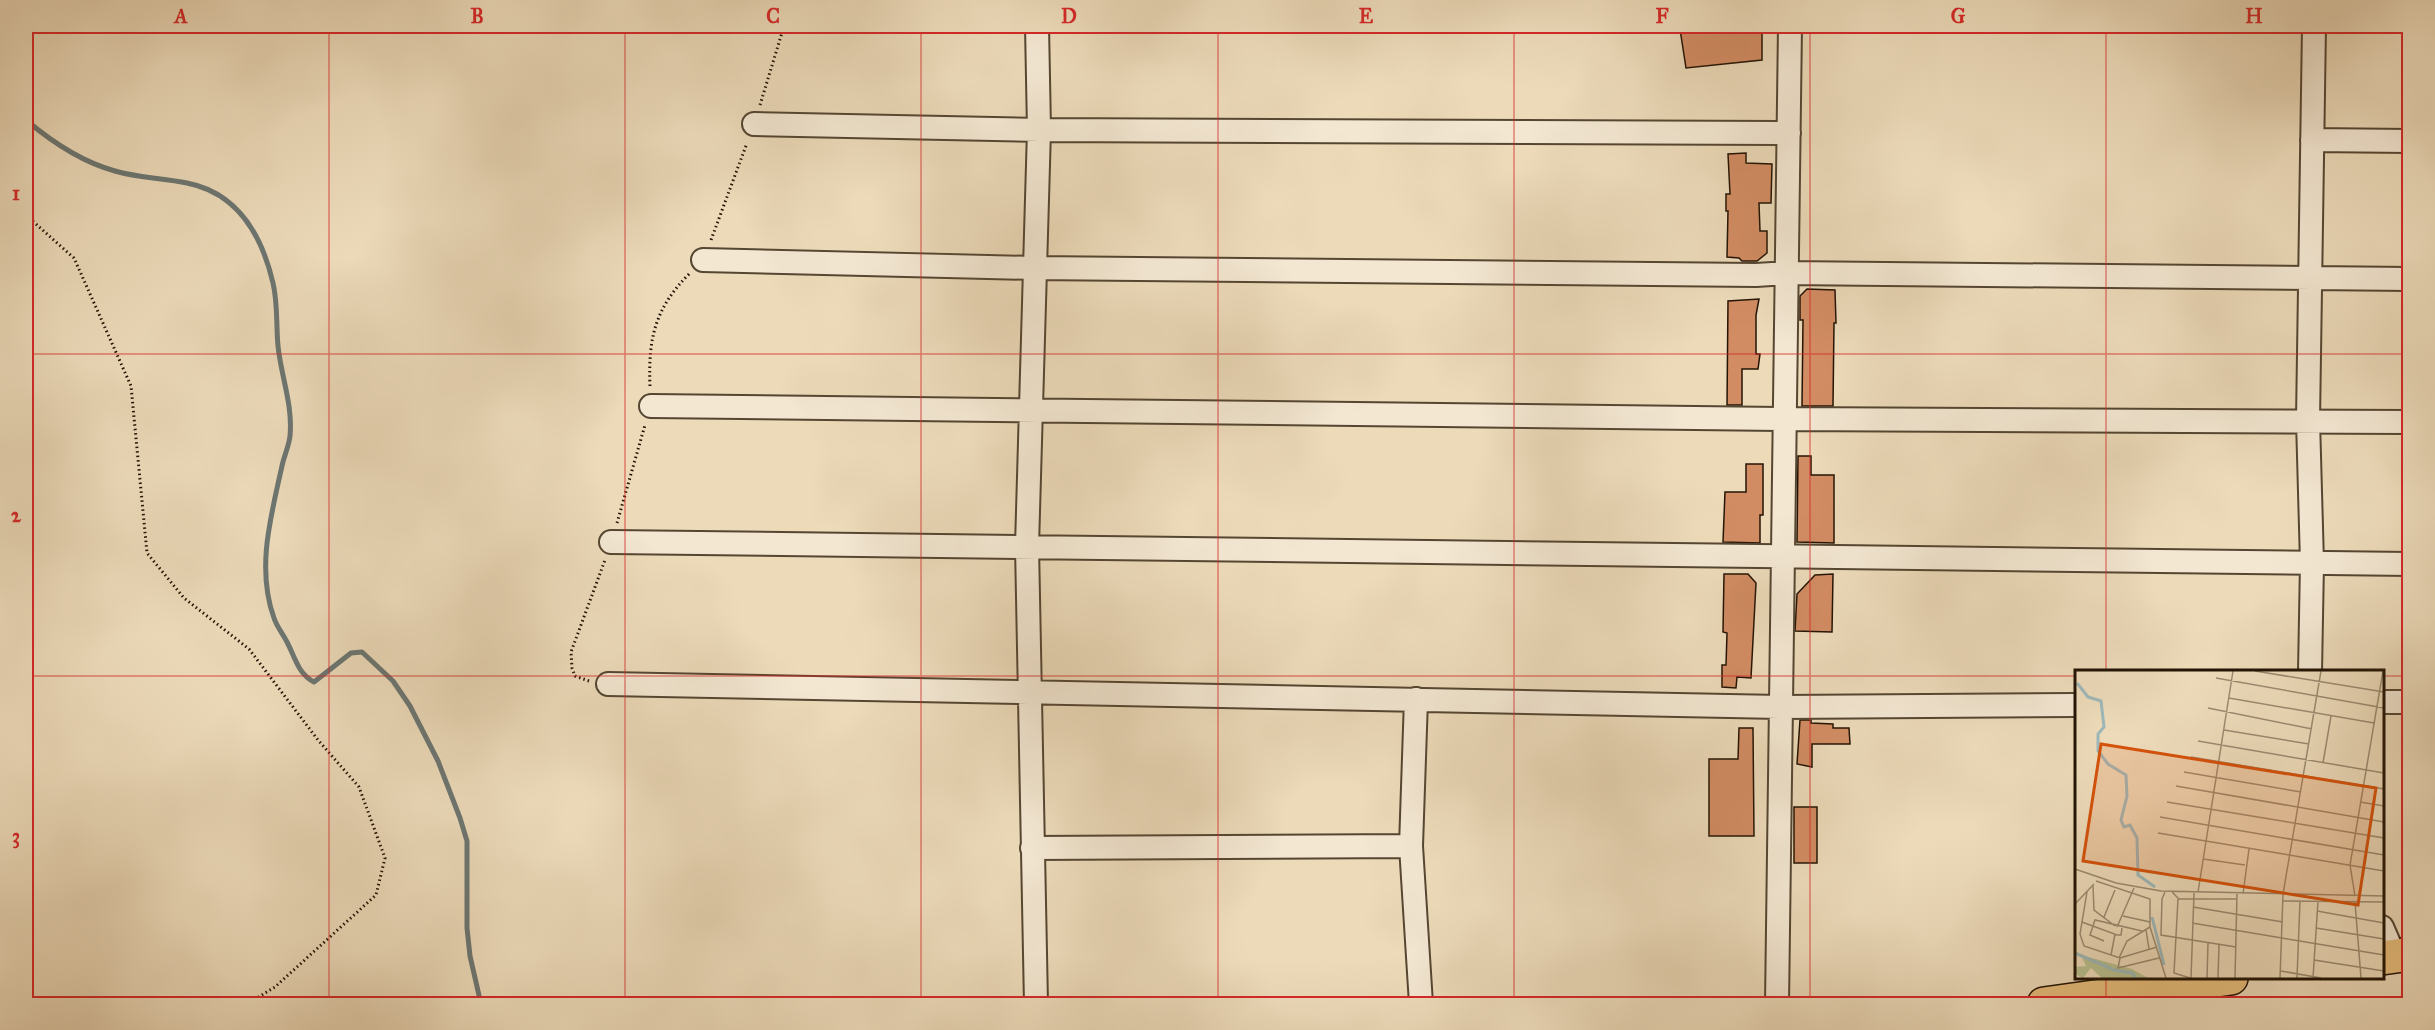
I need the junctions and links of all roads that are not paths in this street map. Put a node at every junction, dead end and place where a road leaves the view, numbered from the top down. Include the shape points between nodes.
1 (1037, 26) edge
2 (1790, 26) edge
3 (2314, 26) edge
4 (754, 124) road end
5 (1038, 130) junction
6 (1789, 134) junction
7 (2312, 140) junction
8 (2409, 141) edge
9 (703, 260) road end
10 (1033, 268) junction
11 (1787, 273) junction
12 (2311, 277) junction
13 (2409, 279) edge
14 (651, 406) road end
15 (1030, 410) junction
16 (1785, 419) junction
17 (2308, 420) junction
18 (2409, 422) edge
19 (611, 542) road end
20 (1027, 546) junction
21 (1784, 557) junction
22 (2312, 563) junction
23 (2409, 564) edge
24 (2310, 670) edge
25 (608, 684) road end
26 (1029, 691) junction
27 (1416, 699) junction
28 (2384, 702) edge
29 (2409, 702) edge
30 (2075, 705) edge
31 (1782, 707) junction
32 (1411, 846) junction
33 (1032, 848) junction
34 (2384, 931) edge
35 (2396, 956) edge
36 (2224, 979) edge
37 (1036, 1005) edge
38 (1421, 1005) edge
39 (1777, 1005) edge
40 (2044, 1005) edge

1 - 5 street
2 - 6 street
3 - 7 street
4 - 5 street
5 - 6 street
5 - 10 street
6 - 11 street
7 - 8 street
7 - 12 street
9 - 10 street
10 - 11 street via 1756,276
10 - 15 street
11 - 12 street
11 - 16 street
12 - 13 street
12 - 17 street
14 - 15 street
15 - 16 street
15 - 20 street
16 - 17 street
16 - 21 street
17 - 18 street
17 - 22 street
19 - 20 street
20 - 21 street
20 - 26 street
21 - 22 street
21 - 31 street
22 - 23 street
22 - 24 street
25 - 26 street
26 - 27 street
26 - 33 street
27 - 31 street
27 - 32 street
28 - 29 street
30 - 31 street
31 - 39 street
32 - 33 street
32 - 38 street
33 - 37 street
34 - 35 street
36 - 40 main road

